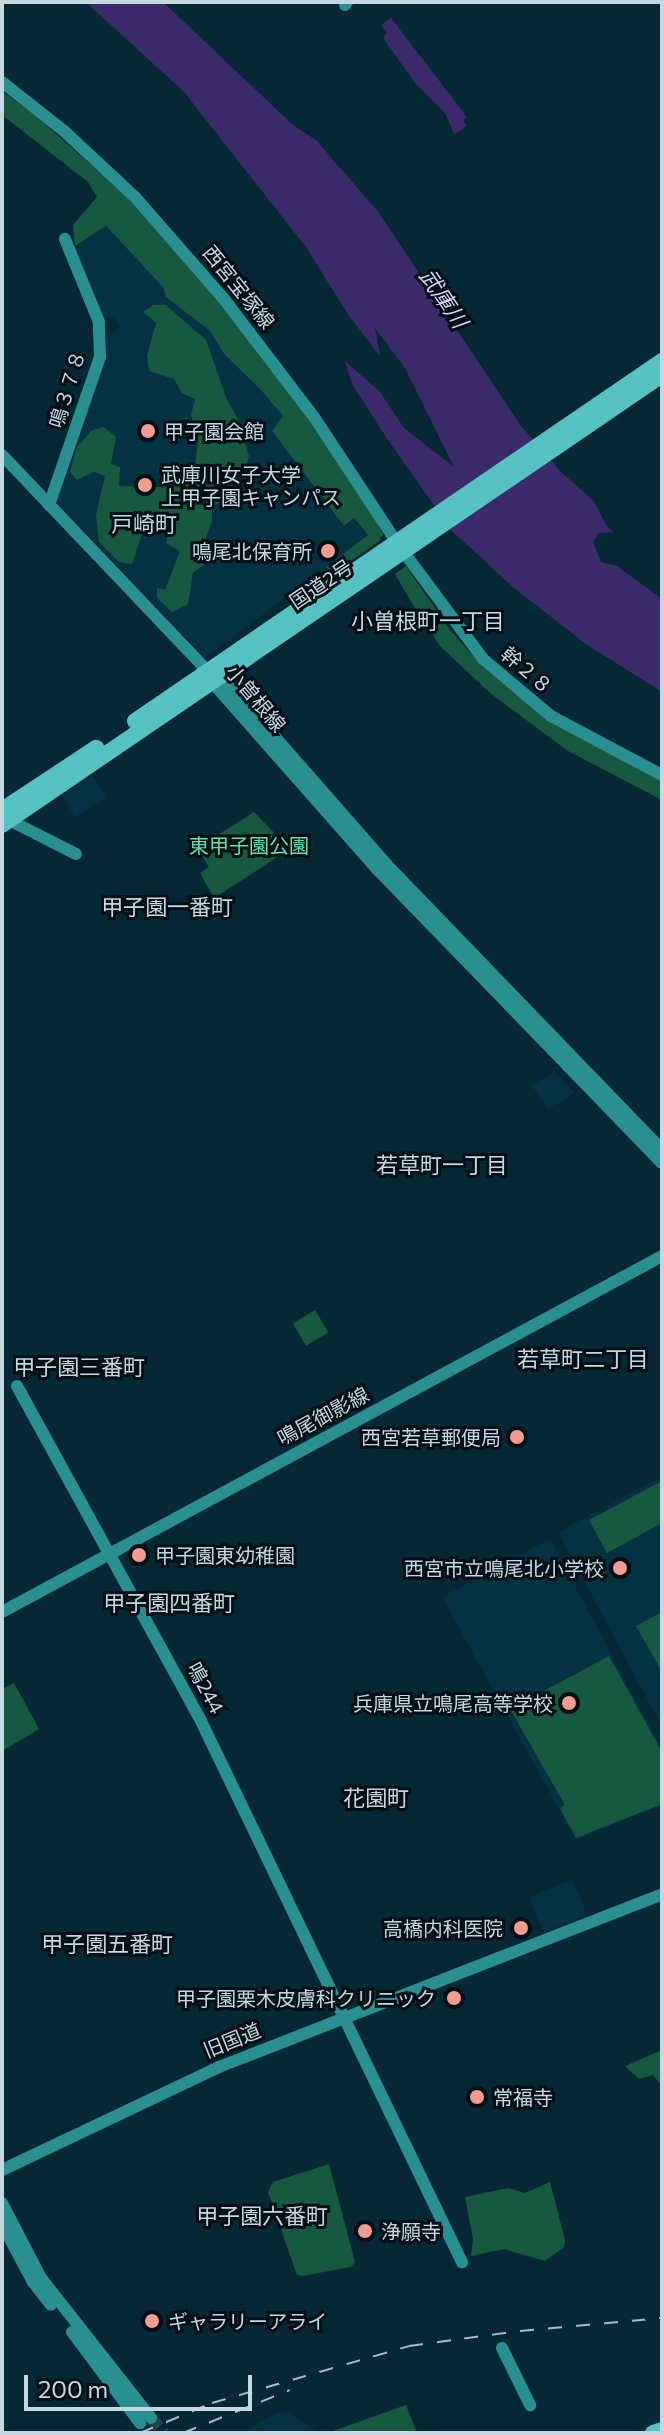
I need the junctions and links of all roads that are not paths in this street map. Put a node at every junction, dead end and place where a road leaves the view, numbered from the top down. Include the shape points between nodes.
1 (2, 82) edge
2 (65, 239) dead end
3 (662, 361) edge
4 (662, 375) edge
5 (612, 401) junction
6 (2, 455) edge
7 (49, 505) junction
8 (400, 548) junction
9 (214, 676) junction
10 (662, 775) edge
11 (6, 818) edge
12 (76, 854) dead end
13 (662, 1150) edge
14 (662, 1163) edge
15 (662, 1256) edge
16 (17, 1386) dead end
17 (111, 1553) junction
18 (2, 1612) edge
19 (662, 1894) edge
20 (344, 2017) junction
21 (2, 2170) edge
22 (2, 2203) edge
23 (2, 2224) edge
24 (462, 2262) dead end
25 (502, 2348) dead end
26 (530, 2405) dead end
27 (662, 2430) edge
28 (653, 2433) edge

1 - 8 street, 西宮宝塚線 via 72,137 160,223 314,417
2 - 7 street, 鳴３７８ via 99,322 100,357
3 - 5 highway, 国道2号
4 - 5 highway, 国道2号
5 - 8 highway, 国道2号
6 - 7 street
7 - 9 street
8 - 9 highway, 国道2号
8 - 10 street, 幹２８ via 483,659 506,681 551,716
9 - 11 highway, 国道2号
9 - 13 street, 小曽根線 via 386,864
9 - 14 street, 小曽根線 via 377,869
11 - 12 street
15 - 17 street, 鳴尾御影線
16 - 17 street, 鳴244
17 - 18 street, 鳴尾御影線
17 - 20 street, 鳴244 via 201,1721
19 - 20 street, 旧国道
20 - 21 street, 旧国道 via 193,2078
20 - 24 street, 鳴244
22 - 23 street via 41,2278 146,2420 33,2282
25 - 26 street
27 - 28 highway

